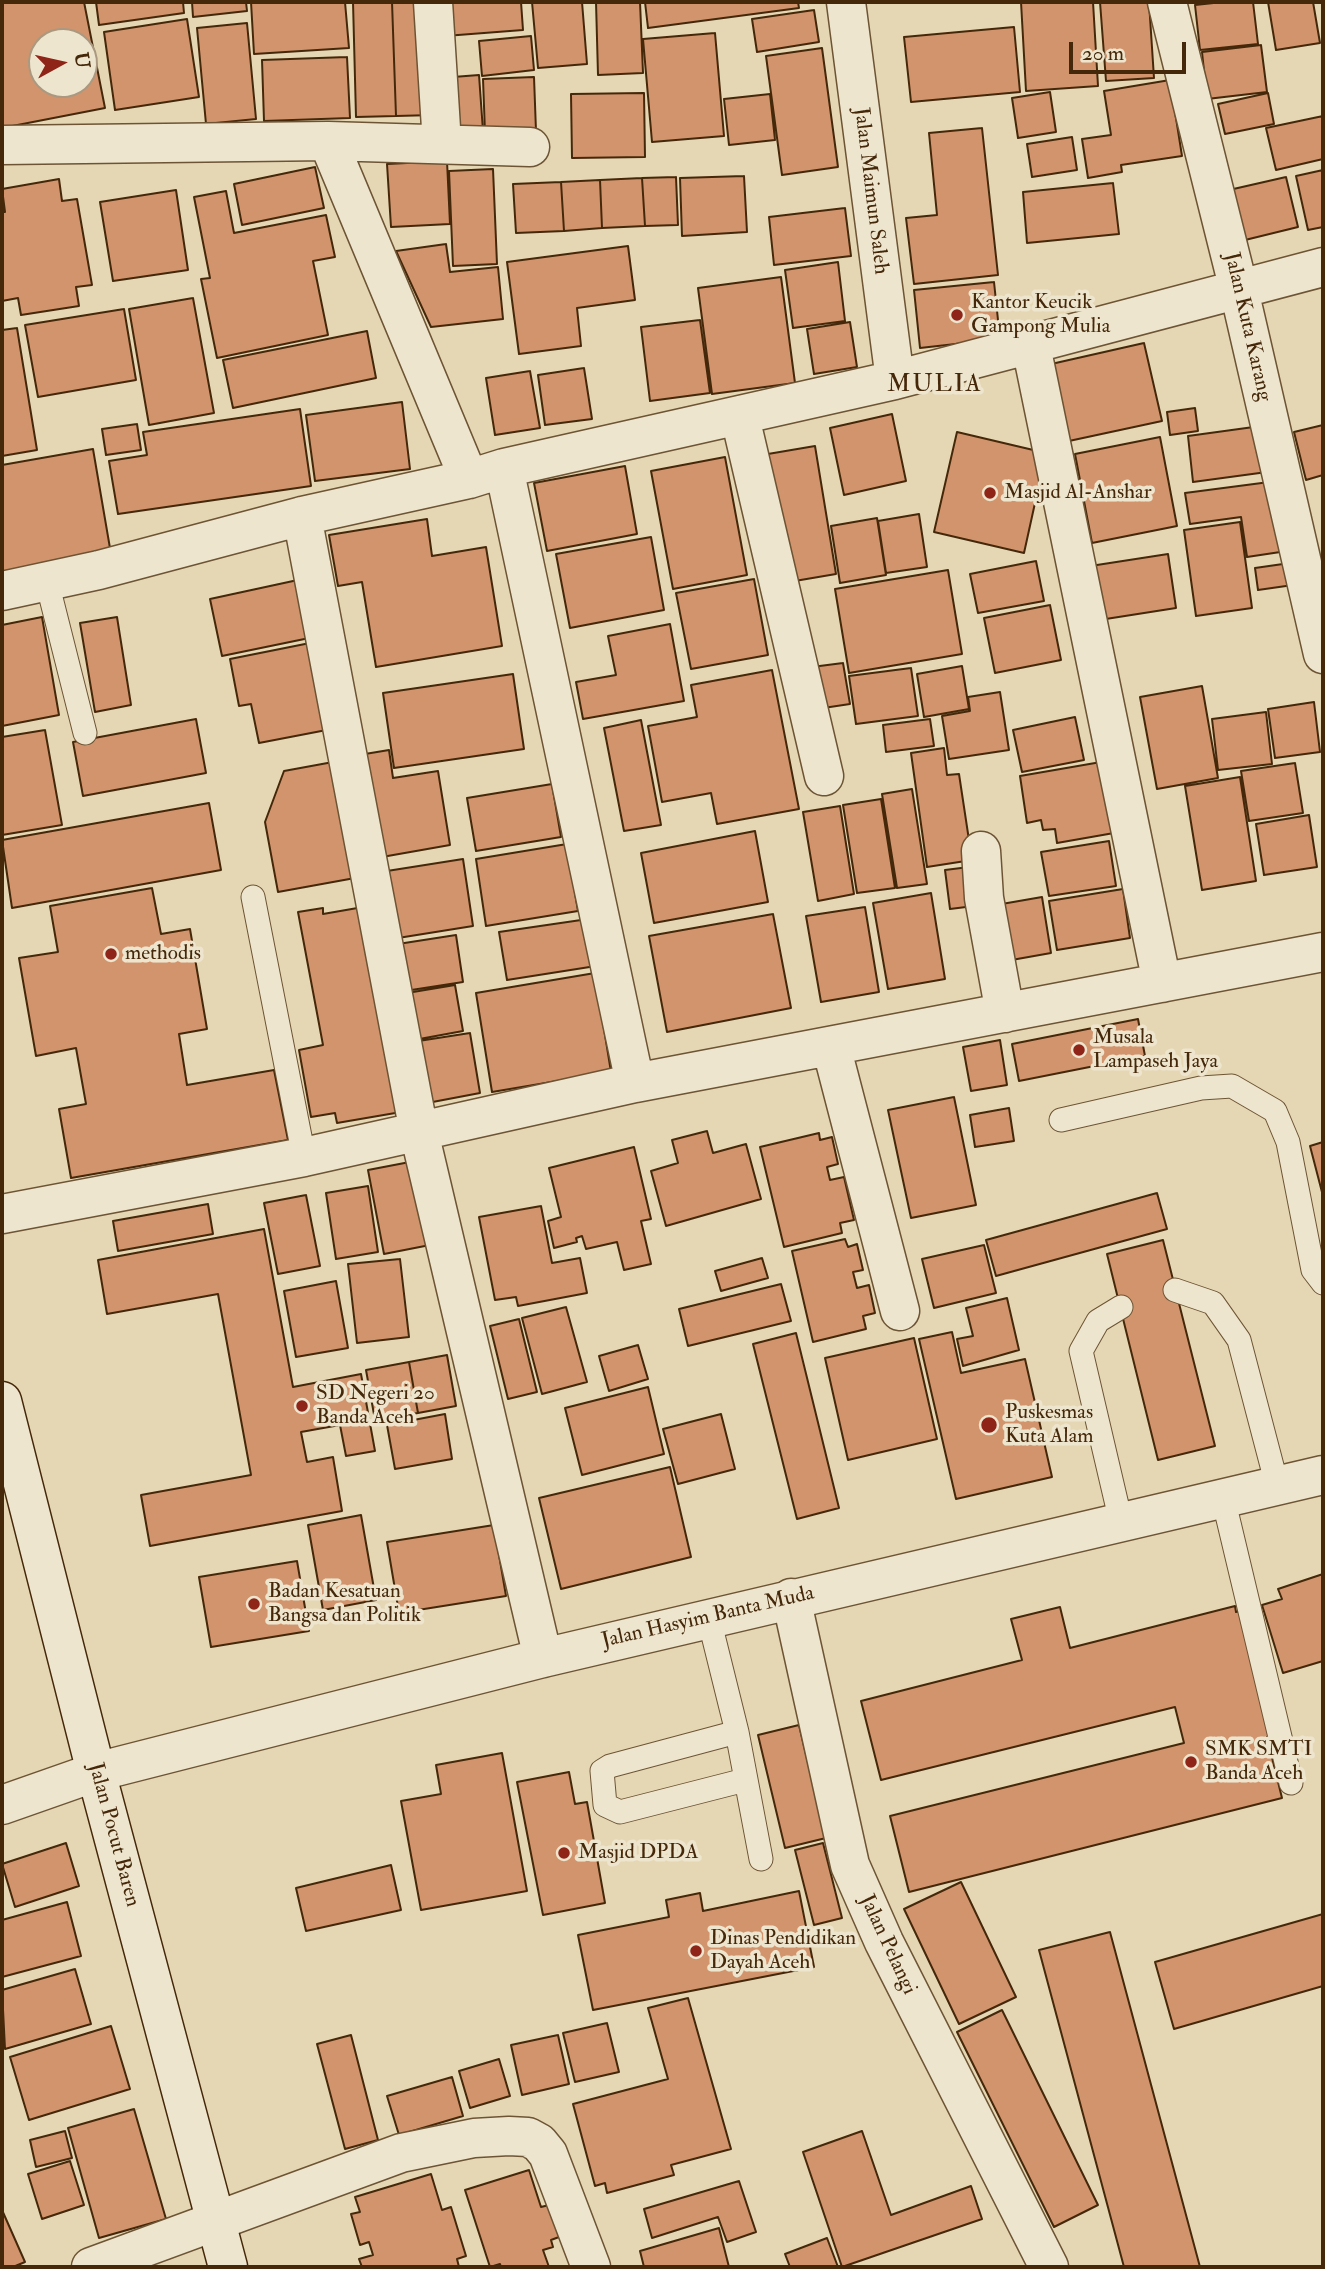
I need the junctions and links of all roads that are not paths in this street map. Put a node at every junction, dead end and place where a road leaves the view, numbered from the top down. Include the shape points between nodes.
1 (433, 2) edge
2 (845, 2) edge
3 (1167, 2) edge
4 (328, 141) junction
5 (442, 144) junction
6 (2, 145) edge
7 (530, 147) dead end
8 (1323, 267) edge
9 (1239, 290) junction
10 (1031, 346) junction
11 (895, 380) junction
12 (740, 417) junction
13 (486, 473) junction
14 (302, 516) junction
15 (47, 582) junction
16 (2, 591) edge
17 (1323, 654) edge
18 (85, 733) dead end
19 (824, 776) dead end
20 (981, 851) dead end
21 (253, 897) dead end
22 (1323, 952) edge
23 (1162, 983) junction
24 (1005, 1013) junction
25 (831, 1046) junction
26 (635, 1083) junction
27 (1061, 1120) dead end
28 (419, 1132) junction
29 (304, 1157) junction
30 (2, 1214) edge
31 (1323, 1283) edge
32 (1175, 1290) dead end
33 (1121, 1307) dead end
34 (900, 1311) dead end
35 (2, 1401) edge
36 (1323, 1475) edge
37 (1278, 1485) junction
38 (1223, 1498) junction
39 (1121, 1522) junction
40 (792, 1598) junction
41 (709, 1619) junction
42 (543, 1658) junction
43 (737, 1732) junction
44 (96, 1772) junction
45 (746, 1780) junction
46 (1291, 1783) dead end
47 (2, 1805) edge
48 (761, 1859) dead end
49 (216, 2224) junction
50 (91, 2267) edge
51 (228, 2267) edge
52 (591, 2267) edge
53 (1049, 2267) edge

1 - 5 street
2 - 11 street, Jalan Maimun Saleh
3 - 9 street, Jalan Kuta Karang
4 - 5 street
4 - 6 street
4 - 13 street
5 - 7 street
8 - 9 street
9 - 10 street
9 - 17 street, Jalan Kuta Karang
10 - 11 street
10 - 23 street
11 - 12 street
12 - 13 street
12 - 19 street
13 - 14 street
13 - 26 street
14 - 15 street
14 - 28 street
15 - 16 street
15 - 18 lane
20 - 24 street via 984,898
21 - 29 lane
22 - 23 street
23 - 24 street
24 - 25 street
25 - 26 street
25 - 34 street
26 - 28 street
27 - 31 lane via 1201,1088 1233,1086 1275,1111 1288,1142 1313,1269
28 - 29 street
28 - 42 street
29 - 30 street
32 - 37 lane via 1213,1303 1239,1340
33 - 39 lane via 1098,1321 1082,1351
35 - 44 street, Jalan Pocut Baren
36 - 37 street, Jalan Hasyim Banta Muda
37 - 38 street, Jalan Hasyim Banta Muda
38 - 39 street, Jalan Hasyim Banta Muda
38 - 46 lane
39 - 40 street, Jalan Hasyim Banta Muda
40 - 41 street, Jalan Hasyim Banta Muda
40 - 53 street, Jalan Pelangi via 850,1865 884,1942
41 - 42 street, Jalan Hasyim Banta Muda
41 - 43 lane
42 - 44 street, Jalan Hasyim Banta Muda
43 - 45 lane
43 - 45 lane via 610,1766 602,1771 605,1805 620,1812
44 - 47 street, Jalan Hasyim Banta Muda
44 - 49 street, Jalan Pocut Baren
45 - 48 lane
49 - 50 street
49 - 51 street, Jalan Pocut Baren
49 - 52 street via 401,2153 474,2138 528,2137 548,2154

